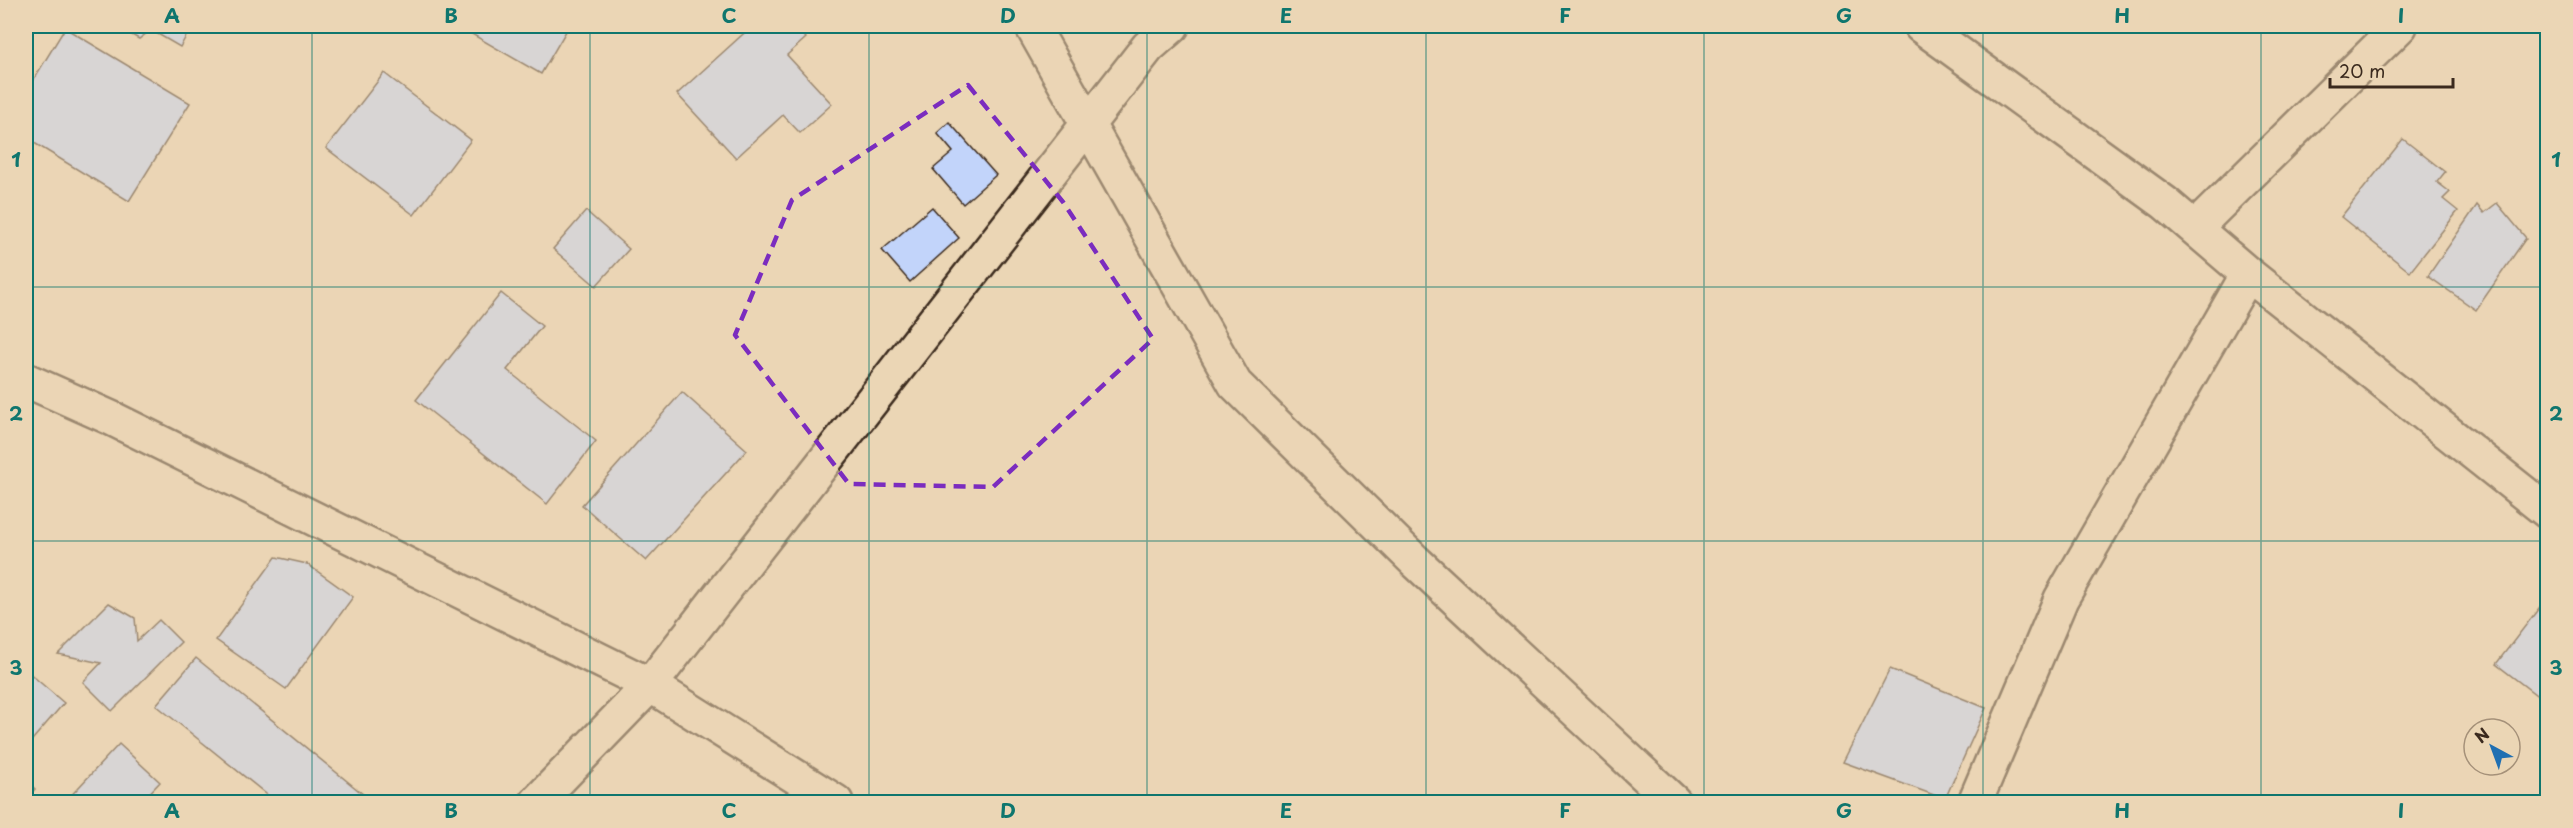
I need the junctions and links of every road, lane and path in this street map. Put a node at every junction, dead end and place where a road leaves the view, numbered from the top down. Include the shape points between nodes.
1 (1032, 26) edge
2 (1172, 26) edge
3 (1921, 26) edge
4 (2400, 26) edge
5 (1086, 125) junction
6 (2195, 228) junction
7 (2248, 274) junction
8 (26, 380) edge
9 (2547, 512) edge
10 (650, 685) junction
11 (537, 802) edge
12 (836, 802) edge
13 (1674, 802) edge
14 (1975, 802) edge

1 - 5 street
2 - 5 street via 1148,47
3 - 6 street
4 - 6 street
5 - 10 street
5 - 13 street via 1235,384 1415,561
6 - 7 street
7 - 9 street
7 - 14 street via 2061,599
8 - 10 street via 111,418
10 - 11 street
10 - 12 street

